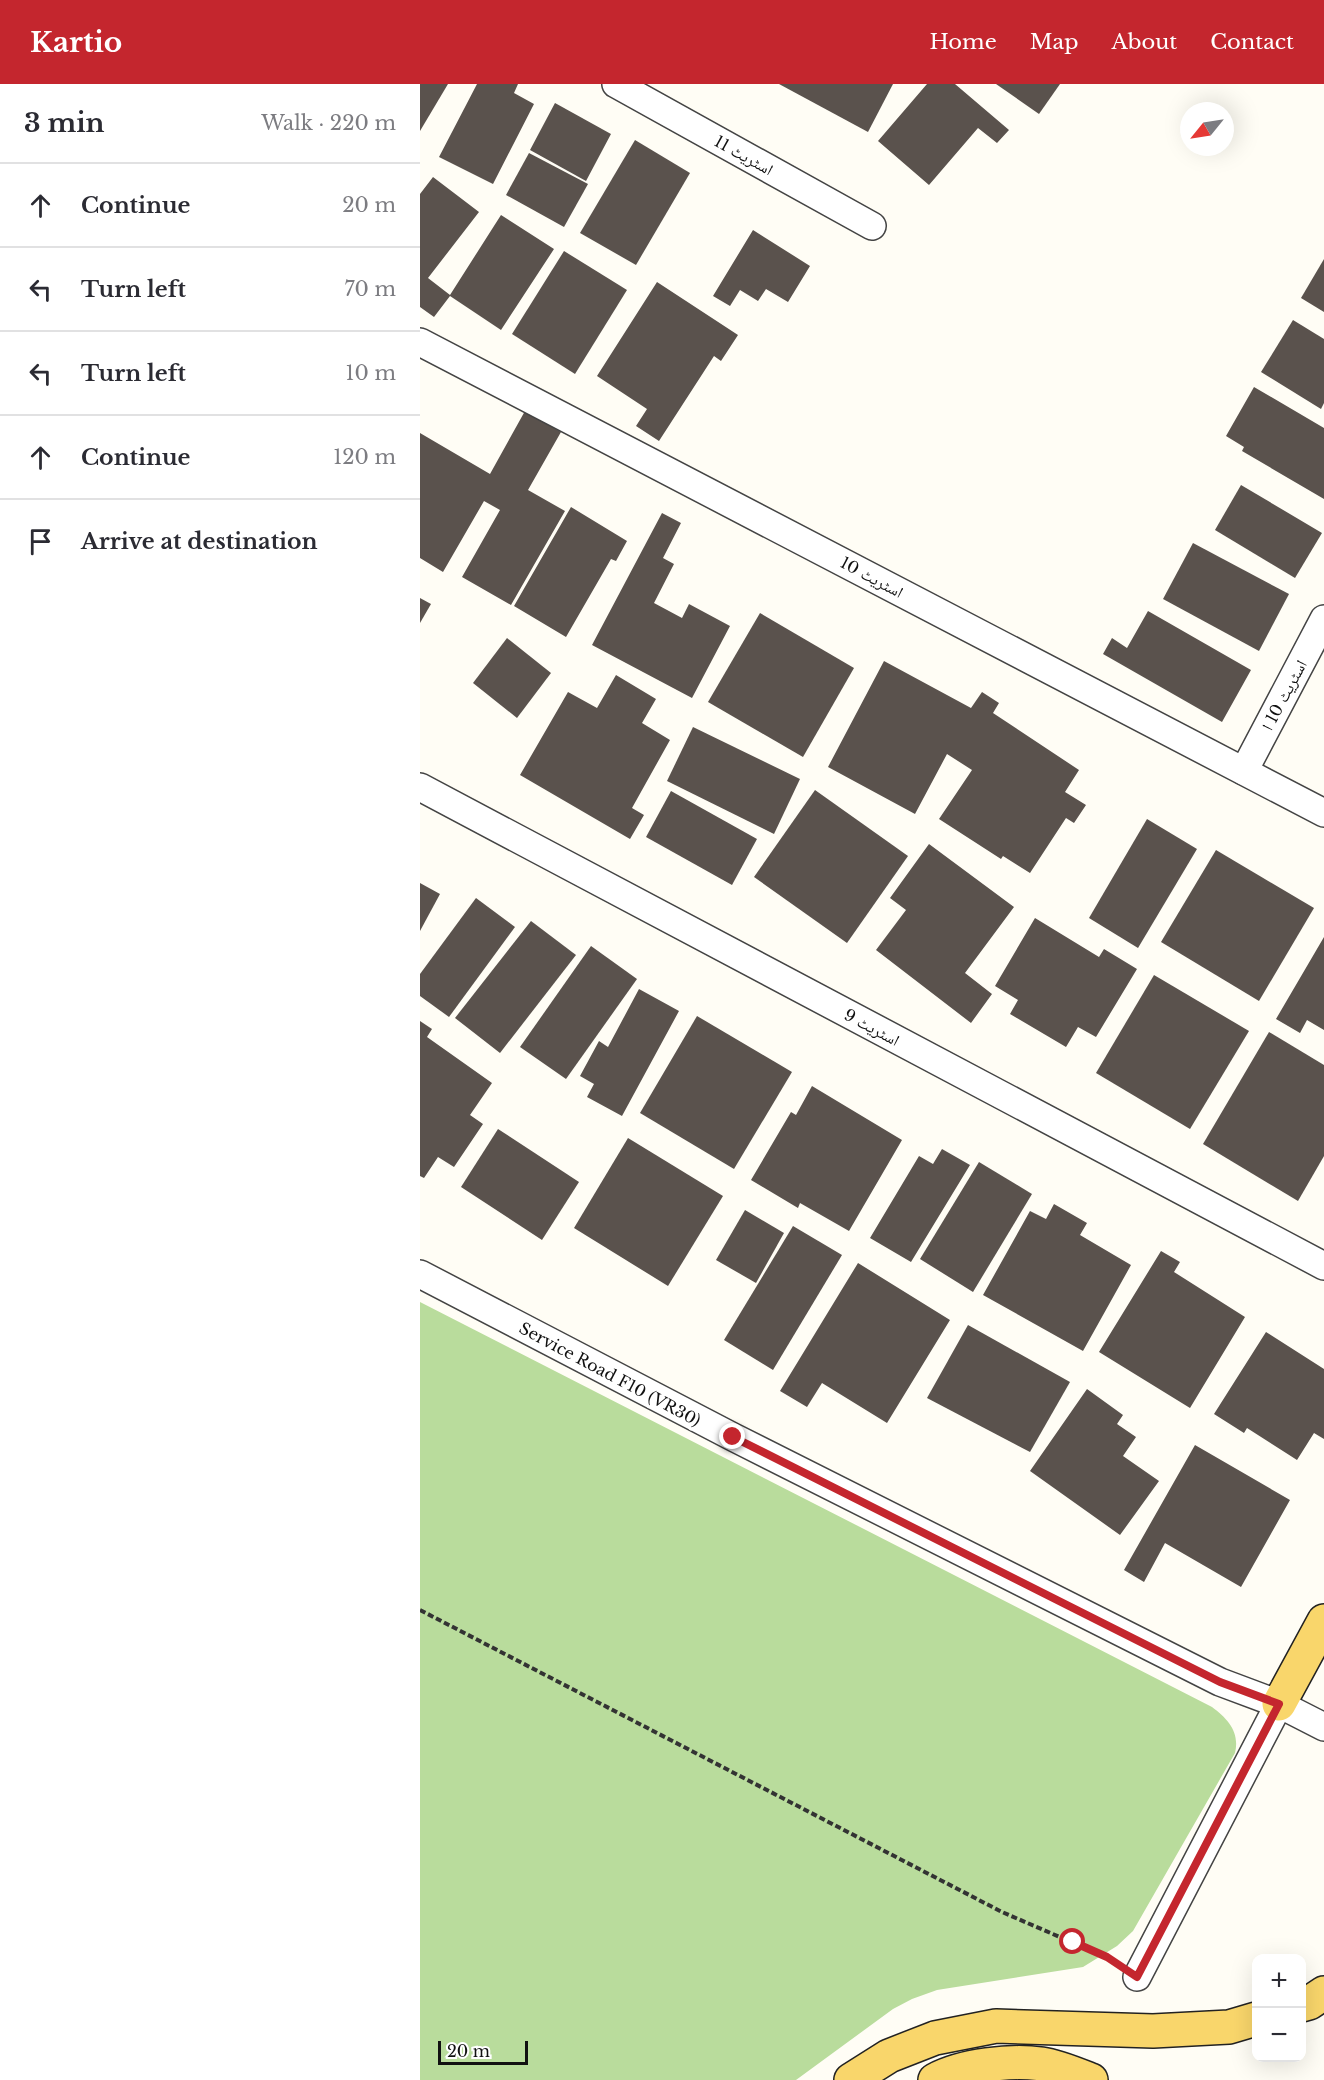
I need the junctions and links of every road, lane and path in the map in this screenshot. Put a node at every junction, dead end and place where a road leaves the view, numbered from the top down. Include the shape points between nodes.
1 (616, 84) edge
2 (872, 226) dead end
3 (420, 342) edge
4 (1324, 619) edge
5 (1244, 771) junction
6 (420, 788) edge
7 (1324, 813) edge
8 (1324, 1266) edge
9 (420, 1275) edge
10 (420, 1610) edge
11 (1324, 1621) edge
12 (1279, 1704) junction
13 (1324, 1727) edge
14 (1137, 1977) joint
15 (1324, 1993) edge
16 (1306, 2004) edge
17 (1252, 2020) edge
18 (851, 2080) edge
19 (935, 2080) edge
20 (1091, 2080) edge

1 - 2 street, اسٹریٹ 11
3 - 5 street, اسٹریٹ 10
4 - 5 street, اسٹریٹ 10 ا
5 - 7 street, اسٹریٹ 10
6 - 8 street, اسٹریٹ 9
9 - 12 street, Service Road F10 (VR30) via 1220,1682
10 - 14 path via 1002,1912 1107,1957
11 - 12 main road
12 - 13 street, Service Road F10 (VR30)
12 - 14 street
15 - 16 main road
17 - 18 main road via 1229,2027 1154,2031 996,2026 935,2038 889,2056
19 - 20 main road via 997,2063 1043,2064

